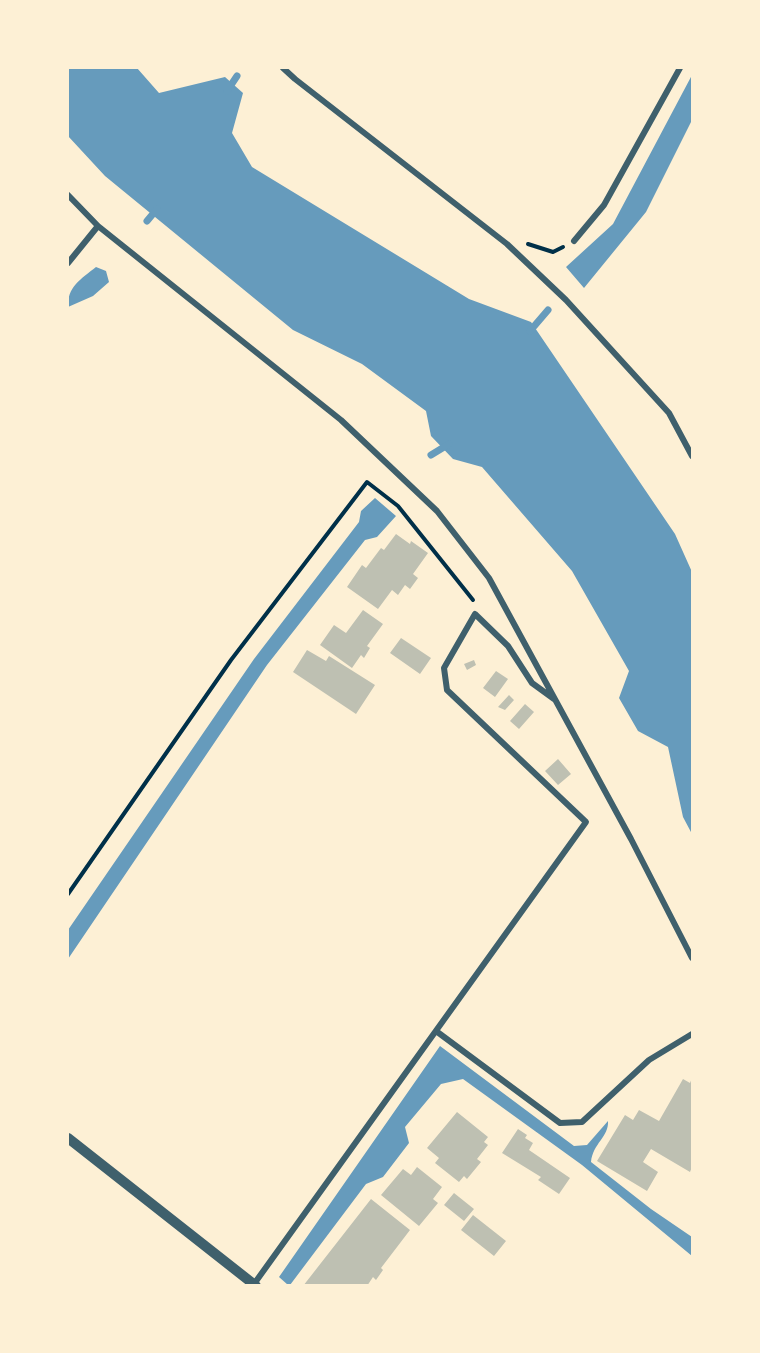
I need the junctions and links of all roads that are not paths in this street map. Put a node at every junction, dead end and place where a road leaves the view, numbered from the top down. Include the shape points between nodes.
1 (283, 68) edge
2 (680, 68) edge
3 (68, 195) edge
4 (98, 226) junction
5 (574, 241) road end
6 (68, 263) edge
7 (693, 456) edge
8 (557, 701) junction
9 (693, 958) edge
10 (436, 1031) junction
11 (693, 1034) edge
12 (68, 1138) edge
13 (255, 1285) edge

1 - 7 street via 507,244 566,300 669,413
2 - 5 street via 604,205
3 - 4 street
4 - 6 street
4 - 8 street via 341,420 436,511 489,578
8 - 9 street
8 - 10 street via 532,683 508,646 475,614 444,668 447,690 586,822
10 - 11 street via 560,1124 582,1122 649,1060
10 - 13 street
12 - 13 street

